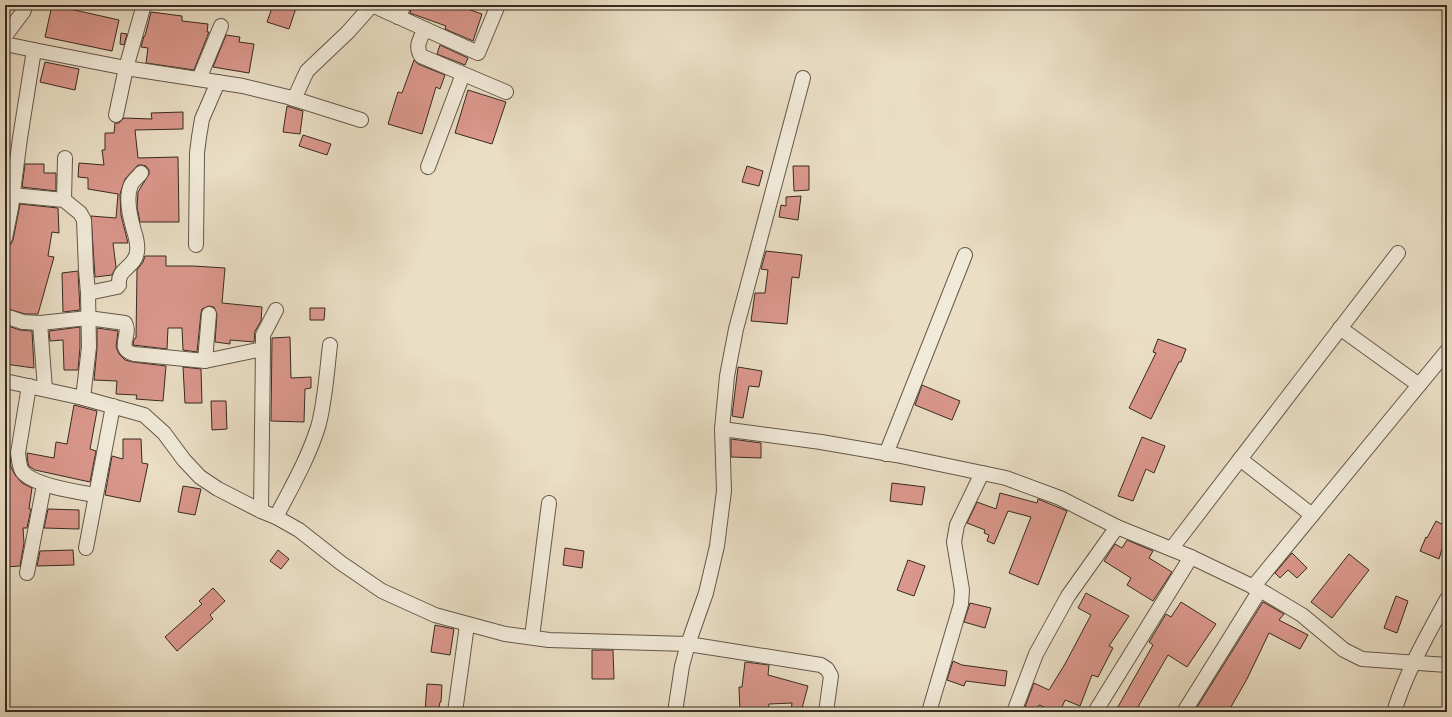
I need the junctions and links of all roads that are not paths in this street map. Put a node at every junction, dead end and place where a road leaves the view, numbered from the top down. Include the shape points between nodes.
1 (372, 5) edge
2 (498, 5) edge
3 (21, 7) edge
4 (143, 8) dead end
5 (401, 11) edge
6 (221, 26) dead end
7 (425, 29) junction
8 (5, 36) edge
9 (5, 44) edge
10 (34, 50) junction
11 (126, 68) junction
12 (463, 74) junction
13 (803, 78) dead end
14 (199, 79) junction
15 (218, 82) junction
16 (506, 92) dead end
17 (294, 99) junction
18 (116, 115) dead end
19 (361, 120) dead end
20 (65, 158) dead end
21 (428, 167) dead end
22 (141, 173) dead end
23 (12, 196) junction
24 (64, 200) junction
25 (5, 238) edge
26 (196, 245) dead end
27 (1398, 253) dead end
28 (965, 255) dead end
29 (88, 293) junction
30 (276, 310) dead end
31 (209, 314) dead end
32 (5, 316) edge
33 (88, 318) junction
34 (40, 323) junction
35 (1340, 328) junction
36 (330, 345) dead end
37 (263, 349) junction
38 (1447, 351) edge
39 (205, 361) junction
40 (5, 381) edge
41 (1419, 385) junction
42 (29, 386) junction
43 (45, 389) junction
44 (83, 398) junction
45 (113, 406) junction
46 (722, 429) junction
47 (886, 454) junction
48 (1240, 459) junction
49 (982, 473) junction
50 (44, 485) junction
51 (95, 495) junction
52 (549, 503) dead end
53 (261, 511) junction
54 (1312, 515) junction
55 (276, 517) junction
56 (1117, 527) junction
57 (86, 548) dead end
58 (1172, 548) junction
59 (1191, 556) junction
60 (26, 573) dead end
61 (1256, 589) junction
62 (1447, 599) edge
63 (467, 625) junction
64 (532, 637) junction
65 (688, 644) junction
66 (1413, 662) junction
67 (1447, 665) edge
68 (455, 712) edge
69 (675, 712) edge
70 (826, 712) edge
71 (929, 712) edge
72 (1014, 712) edge
73 (1095, 712) edge
74 (1184, 712) edge
75 (1394, 712) edge

1 - 5 street
1 - 17 street via 308,71
2 - 7 street via 478,54
3 - 8 street
4 - 11 street
5 - 7 street
6 - 14 street
7 - 12 street via 418,45 421,56
9 - 10 street
10 - 11 street
10 - 23 street
11 - 14 street
11 - 18 street
12 - 16 street
12 - 21 street
13 - 46 street via 736,329 727,376
14 - 15 street
15 - 17 street
15 - 26 street via 202,119 199,137
17 - 19 street
20 - 24 street
22 - 29 street via 131,184 129,194 130,216 138,244 135,259 121,273 117,287
23 - 24 street
23 - 25 street
24 - 29 street via 80,213 84,220
27 - 35 street
28 - 47 street
29 - 33 street
30 - 37 street via 263,335
31 - 39 street
32 - 34 street via 23,322
33 - 34 street
33 - 39 street via 125,323 128,332 124,343 129,353
33 - 44 street via 89,347
34 - 43 street
35 - 41 street
35 - 48 street
36 - 55 street via 318,427 305,462
37 - 39 street
37 - 53 street
38 - 41 street
40 - 42 street
41 - 54 street
42 - 43 street
42 - 50 street via 18,453 19,463 30,478
43 - 44 street
44 - 45 street
45 - 51 street
45 - 53 street via 144,415 164,433 200,477 218,490
46 - 47 street via 821,442
46 - 65 street via 724,491 717,546 706,593
47 - 49 street
48 - 54 street
48 - 58 street
49 - 56 street via 1006,478 1060,498
49 - 71 street via 957,525 954,542 962,590 961,604
50 - 51 street
50 - 60 street
51 - 57 street
52 - 64 street
53 - 55 street
54 - 61 street
55 - 63 street via 299,530 382,591 434,616
56 - 58 street
56 - 72 street via 1068,596 1036,654
58 - 59 street
59 - 61 street
59 - 73 street
61 - 66 street via 1302,615 1344,650 1362,659
61 - 74 street
62 - 66 street
63 - 64 street
63 - 68 street
64 - 65 street
65 - 69 street
65 - 70 street via 821,666 827,669 831,676
66 - 67 street
66 - 75 street

